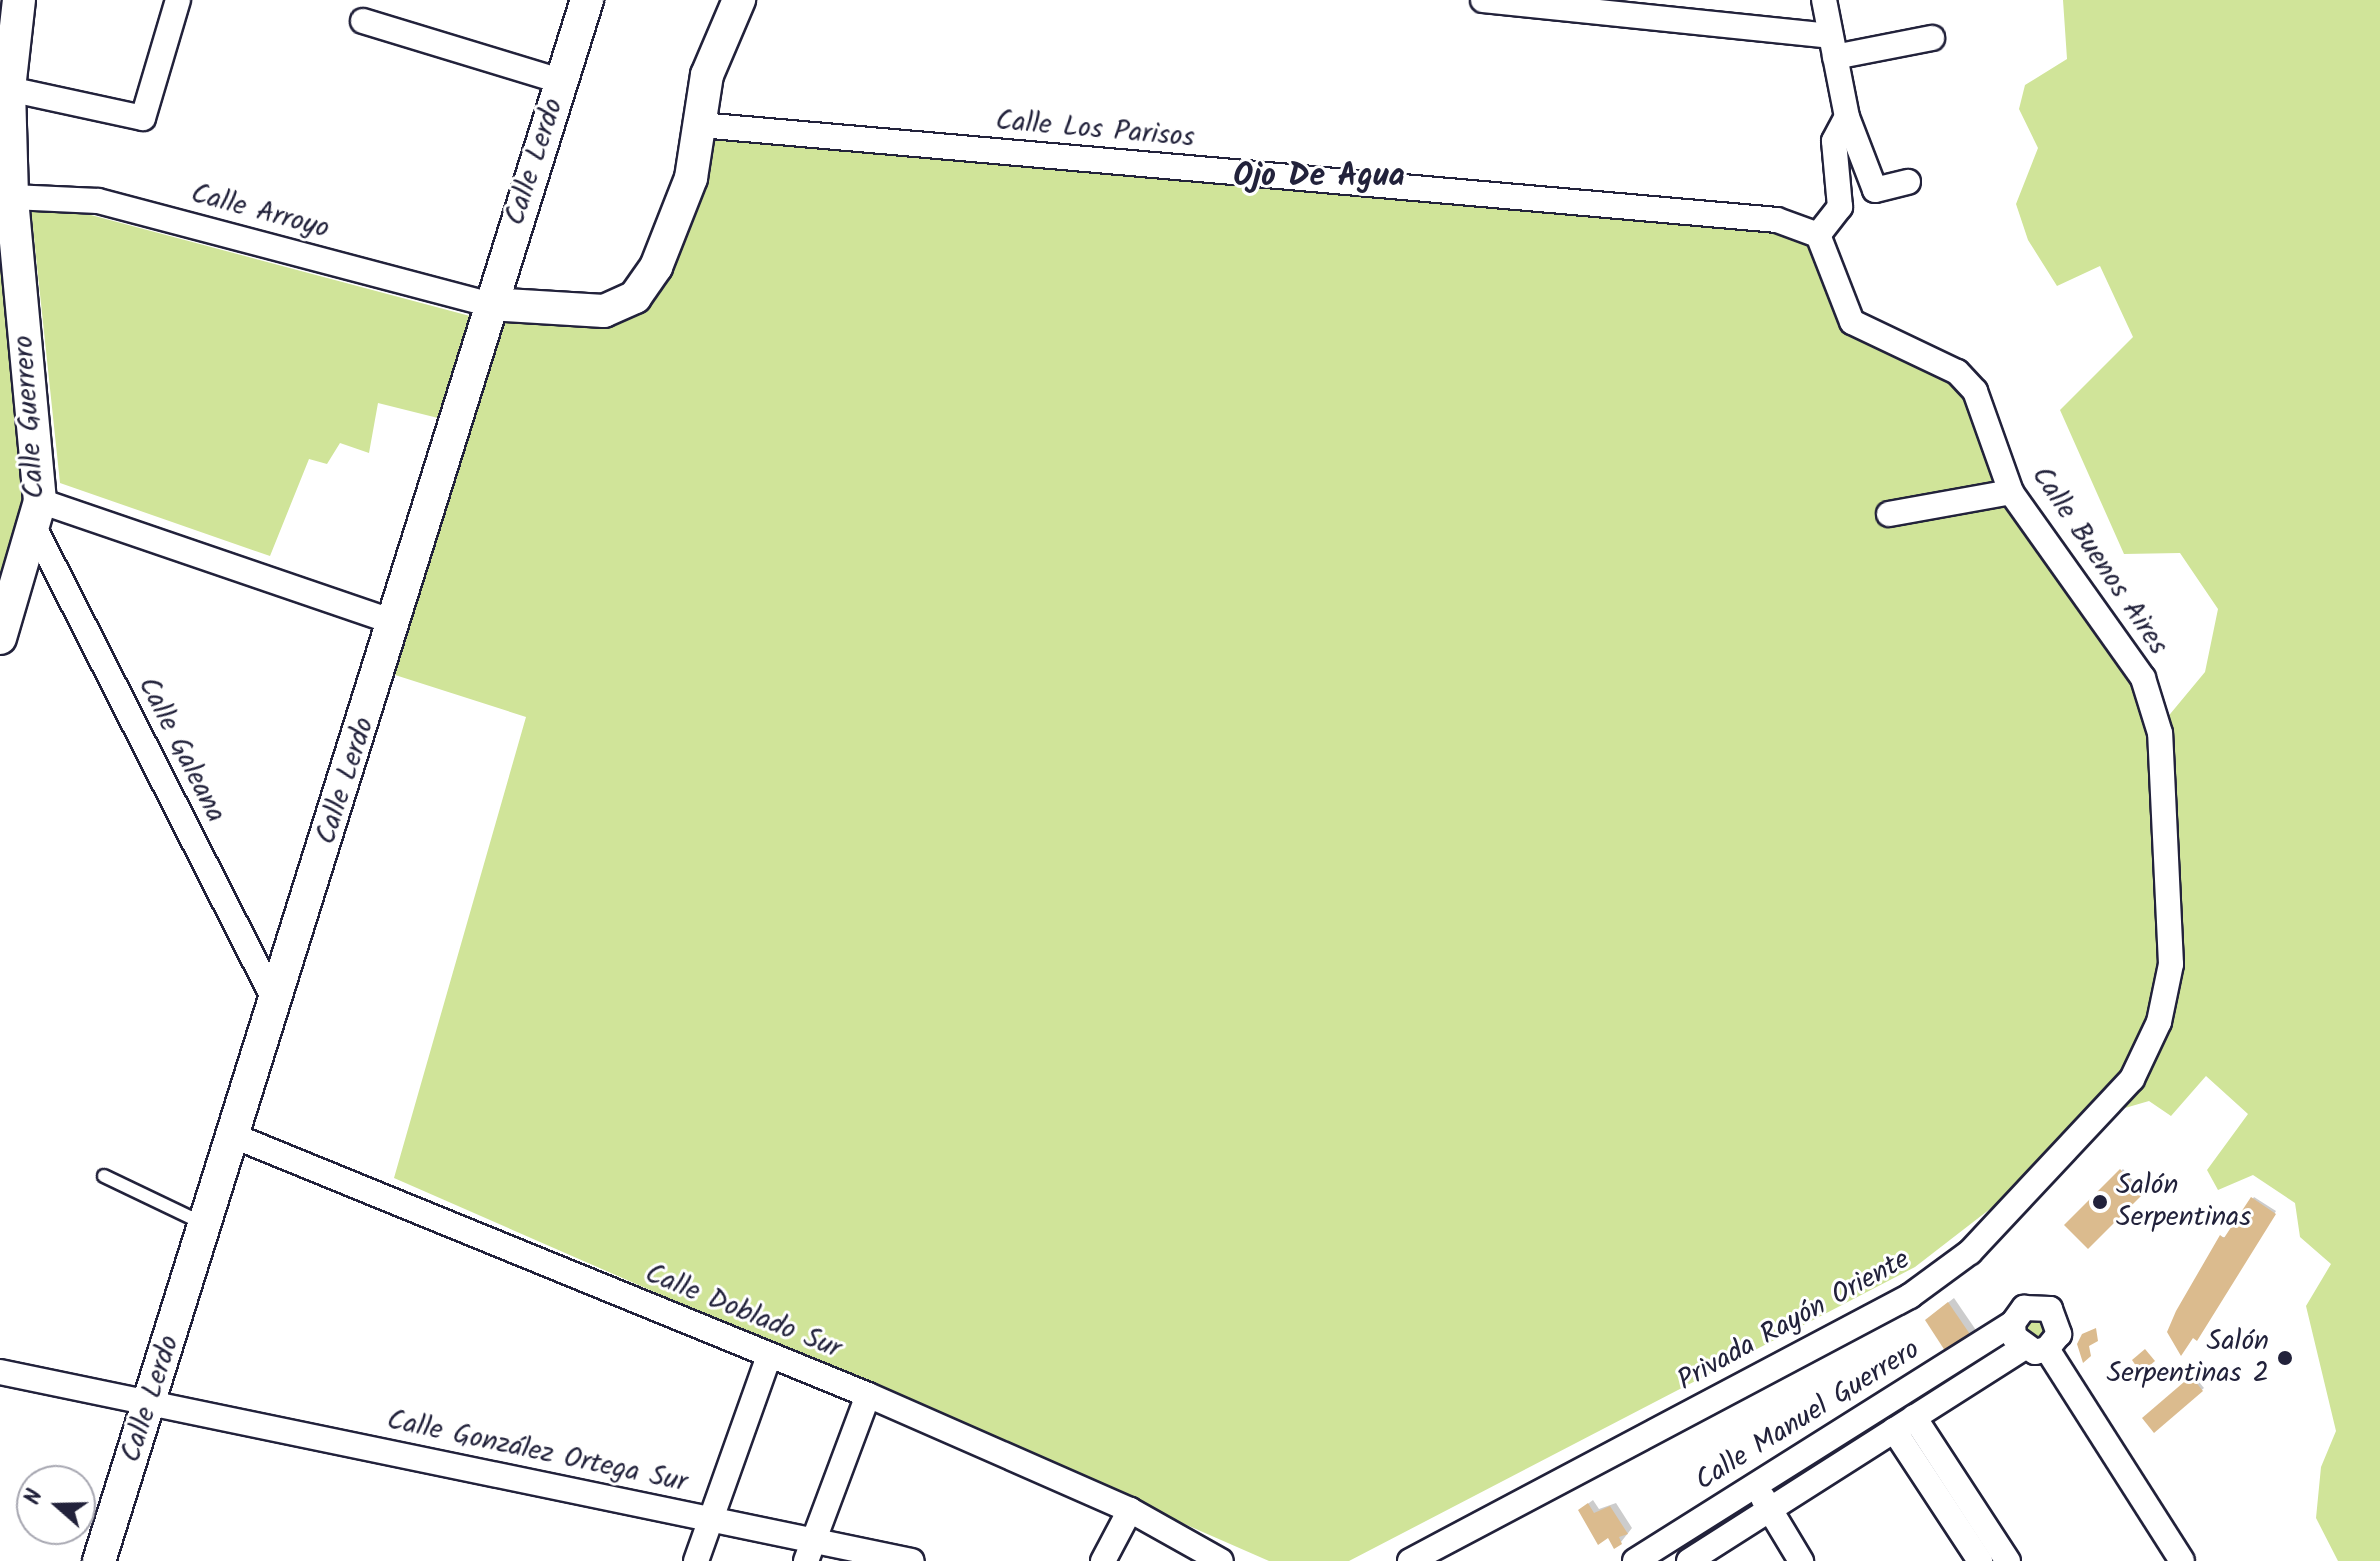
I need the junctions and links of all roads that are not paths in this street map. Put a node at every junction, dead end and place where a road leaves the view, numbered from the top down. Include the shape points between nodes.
1 (19, 0) edge
2 (178, 0) edge
3 (587, 0) edge
4 (739, 0) edge
5 (1483, 0) edge
6 (1824, 0) edge
7 (363, 21) dead end
8 (1932, 38) dead end
9 (1832, 46) junction
10 (561, 81) junction
11 (9, 89) junction
12 (1847, 117) junction
13 (700, 125) junction
14 (1908, 182) dead end
15 (12, 197) junction
16 (1818, 235) junction
17 (489, 304) junction
18 (2011, 492) junction
19 (36, 513) junction
20 (1889, 514) dead end
21 (396, 623) junction
22 (0, 638) edge
23 (2171, 964) joint
24 (276, 1003) junction
25 (234, 1136) junction
26 (104, 1176) dead end
27 (206, 1225) junction
28 (2013, 1323) junction
29 (2035, 1349) junction
30 (769, 1356) junction
31 (0, 1372) edge
32 (868, 1395) junction
33 (150, 1402) junction
34 (1904, 1423) junction
35 (1757, 1483) junction
36 (1130, 1510) junction
37 (1769, 1511) junction
38 (711, 1519) junction
39 (810, 1550) edge
40 (99, 1561) edge
41 (696, 1561) edge
42 (912, 1561) edge
43 (1103, 1561) edge
44 (1221, 1561) edge
45 (1410, 1561) edge
46 (1635, 1561) edge
47 (1689, 1561) edge
48 (1801, 1561) edge
49 (1980, 1561) edge
50 (2008, 1561) edge
51 (2182, 1561) edge

1 - 11 street, Calle Guerrero
2 - 11 street via 143,118
3 - 10 street, Calle Lerdo
4 - 13 street via 707,75
5 - 9 street
6 - 9 street
7 - 10 street
8 - 9 street
9 - 12 street
10 - 17 street, Calle Lerdo
11 - 15 street, Calle Guerrero
12 - 14 street via 1875,190
12 - 16 street via 1834,141 1840,207
13 - 16 street, Calle Los Parisos via 1777,220
13 - 17 street via 691,178 656,267 635,297 604,311
15 - 17 street, Calle Arroyo via 98,201
15 - 19 street, Calle Guerrero
16 - 18 street, Calle Buenos Aires via 1852,322 1957,372 1975,391
17 - 21 street, Calle Lerdo
18 - 20 street
18 - 23 street, Calle Buenos Aires via 2143,678 2160,733
19 - 21 street
19 - 22 street, Calle Guerrero
19 - 24 street, Calle Galeana
21 - 24 street, Calle Lerdo
23 - 45 street, Privada Rayón Oriente via 2159,1022 2132,1079 1970,1252 1910,1296
24 - 25 street, Calle Lerdo
25 - 27 street, Calle Lerdo
25 - 30 street, Calle Doblado Sur
26 - 27 lane
27 - 33 street, Calle Lerdo
28 - 29 street via 2014,1337
28 - 29 street via 2024,1308 2050,1309 2059,1334
28 - 35 street, Calle Manuel Guerrero
29 - 34 street, Calle Manuel Guerrero
29 - 51 street
30 - 32 street, Calle Doblado Sur
30 - 38 street
31 - 33 street, Calle González Ortega Sur
32 - 36 street, Calle Doblado Sur
32 - 39 street
33 - 38 street, Calle González Ortega Sur
33 - 40 street, Calle Lerdo
34 - 37 street, Calle Manuel Guerrero
34 - 49 street
34 - 50 street
35 - 37 street
35 - 46 street, Calle Manuel Guerrero
36 - 43 street
36 - 44 street, Calle Doblado Sur
37 - 47 street, Calle Manuel Guerrero
37 - 48 street
38 - 39 street, Calle González Ortega Sur
38 - 41 street
39 - 42 street, Calle González Ortega Sur

